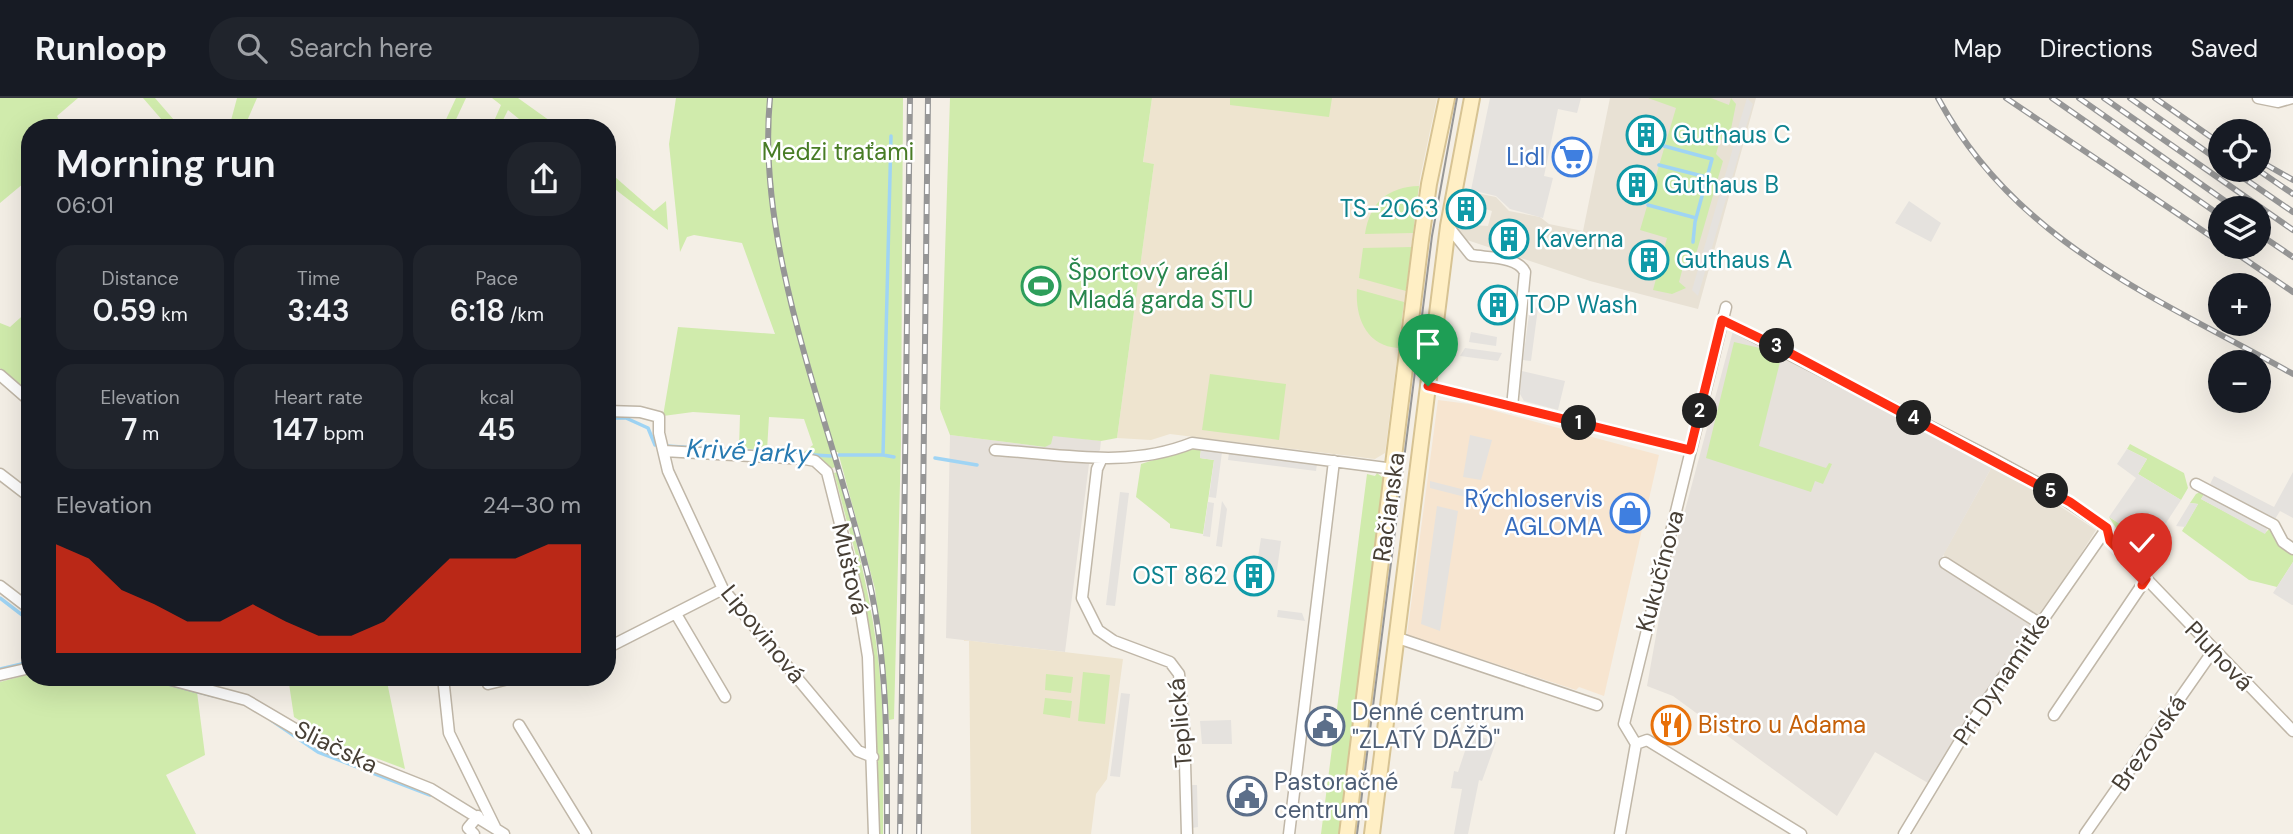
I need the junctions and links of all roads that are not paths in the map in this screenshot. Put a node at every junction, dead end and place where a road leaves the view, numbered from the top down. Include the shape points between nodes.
1 (1447, 98) edge
2 (1472, 98) edge
3 (2258, 98) edge
4 (2292, 98) edge
5 (1448, 226) junction
6 (1726, 307) dead end
7 (1722, 320) junction
8 (0, 375) edge
9 (1428, 386) junction
10 (21, 393) edge
11 (1511, 407) junction
12 (616, 411) edge
13 (995, 450) dead end
14 (1690, 450) junction
15 (664, 451) junction
16 (1102, 458) junction
17 (1334, 461) junction
18 (1394, 469) junction
19 (0, 474) edge
20 (2196, 484) dead end
21 (21, 490) edge
22 (2107, 528) junction
23 (2293, 549) edge
24 (1945, 563) dead end
25 (2146, 579) junction
26 (0, 586) edge
27 (723, 589) junction
28 (21, 602) edge
29 (676, 614) junction
30 (2039, 623) junction
31 (1395, 637) junction
32 (616, 644) edge
33 (2213, 651) junction
34 (21, 670) edge
35 (0, 675) edge
36 (194, 686) edge
37 (444, 686) edge
38 (725, 697) dead end
39 (1597, 705) dead end
40 (2054, 715) dead end
41 (519, 725) dead end
42 (2293, 731) edge
43 (1636, 744) junction
44 (873, 757) junction
45 (478, 816) junction
46 (500, 831) edge
47 (1377, 832) edge
48 (474, 834) edge
49 (586, 834) edge
50 (874, 834) edge
51 (1187, 834) edge
52 (1289, 834) edge
53 (1347, 834) edge
54 (1620, 834) edge
55 (1801, 834) edge
56 (1904, 834) edge
57 (2085, 834) edge

1 - 18 main road, Račianska via 1427,195
2 - 5 main road, Račianska
3 - 4 street via 2277,102
5 - 9 main road, Račianska
5 - 11 street via 1471,255 1519,264 1525,272
6 - 7 street, Kukučínova
7 - 14 street, Kukučínova
7 - 22 street, Pluhová via 2013,469
8 - 10 street
9 - 11 street
9 - 31 main road, Račianska
11 - 14 street
12 - 15 street, Lipovinová via 659,417
13 - 16 street
14 - 43 street, Kukučínova via 1624,724
15 - 27 street, Lipovinová via 667,471
15 - 44 street, Muštová via 805,459 816,461 827,472 865,633
16 - 17 street via 1137,459 1192,443
16 - 51 street, Teplická via 1082,598 1098,630 1114,641 1170,662 1178,674
17 - 18 street
17 - 52 street
18 - 53 main road, Račianska
19 - 21 street
20 - 23 street via 2274,525
22 - 25 street, Pluhová via 2110,541
22 - 30 street, Pri Dynamitke
24 - 30 street
25 - 33 street, Pluhová
25 - 40 street
26 - 28 street
27 - 29 street
27 - 44 street, Lipovinová via 858,751
29 - 32 street
29 - 38 street
30 - 56 street, Pri Dynamitke
31 - 39 street
31 - 47 main road, Račianska
33 - 42 street, Pluhová
33 - 57 street, Brezovská
34 - 35 street
36 - 45 street, Sliačska via 246,700 326,747 431,789
37 - 46 street via 449,733
41 - 49 street
43 - 54 street, Kukučínova
43 - 55 street via 1647,740
44 - 50 street, Muštová
45 - 46 street, Sliačska
45 - 48 street via 468,828

